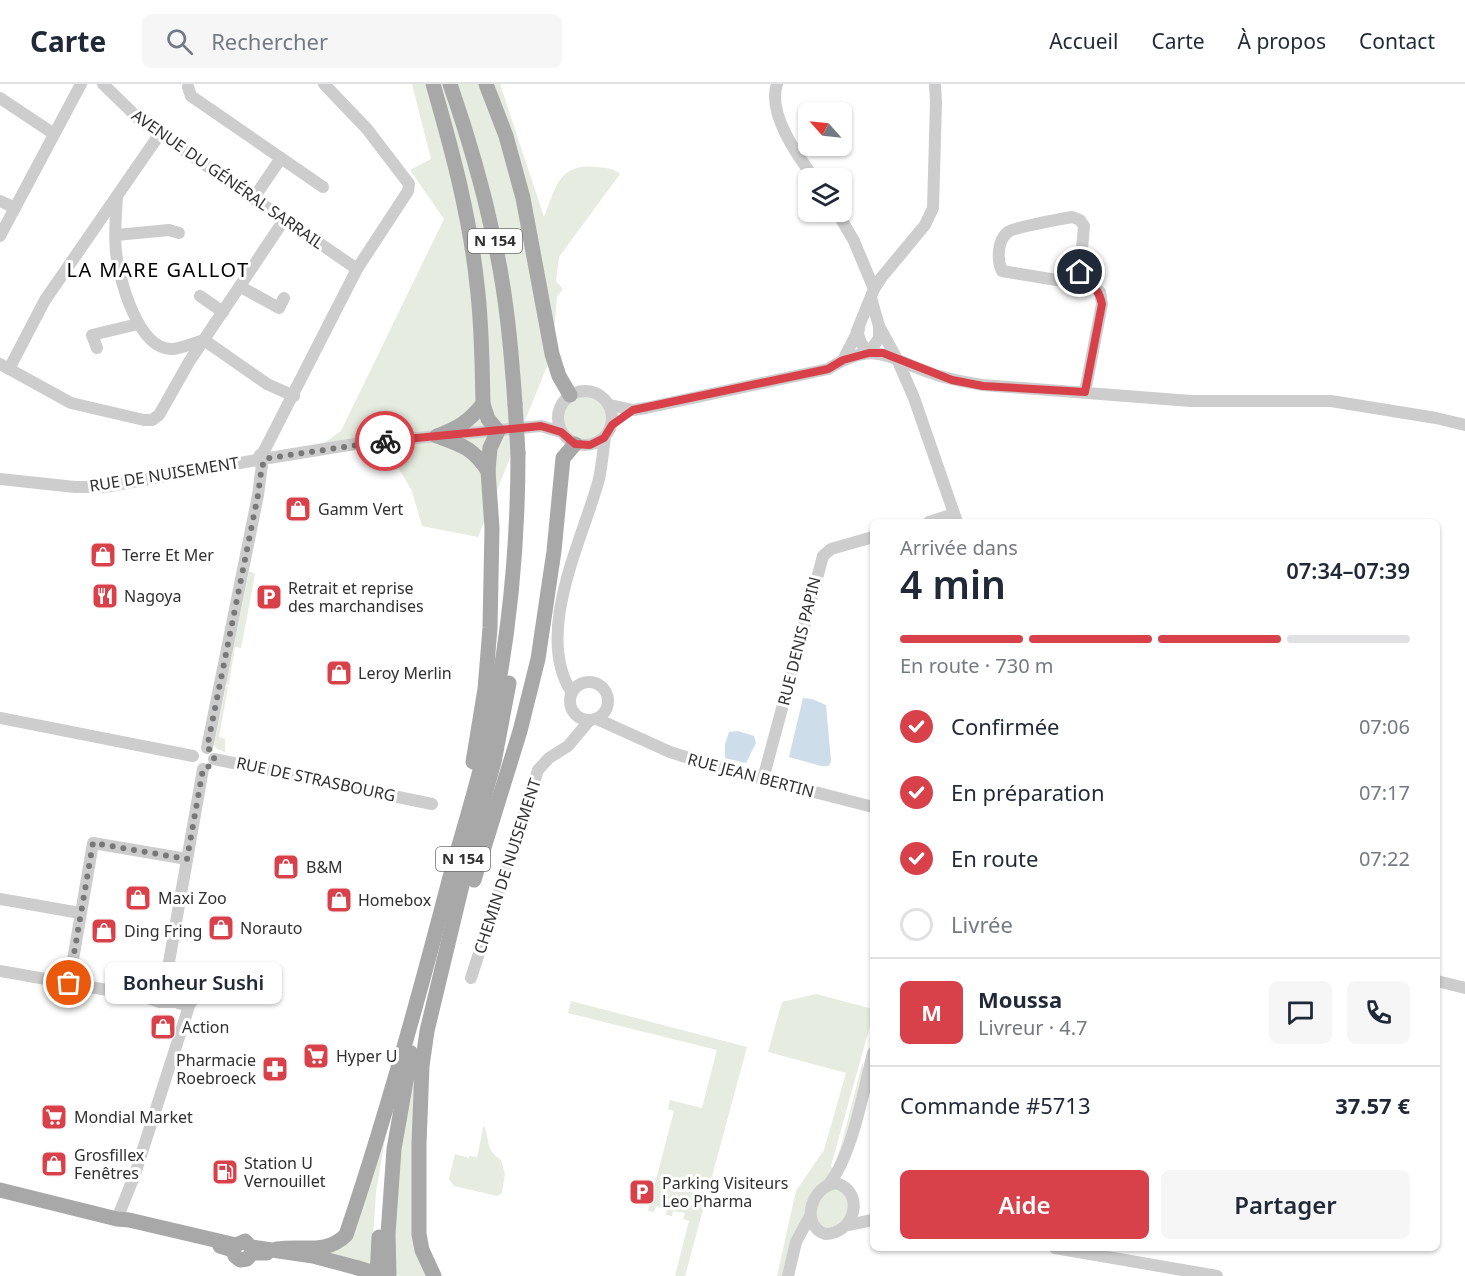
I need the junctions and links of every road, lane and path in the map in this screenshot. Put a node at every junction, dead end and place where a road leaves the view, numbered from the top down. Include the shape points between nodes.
1 (81, 84) edge
2 (103, 84) edge
3 (324, 84) edge
4 (433, 84) edge
5 (452, 84) edge
6 (486, 84) edge
7 (777, 84) edge
8 (935, 84) edge
9 (188, 87) dead end
10 (0, 98) edge
11 (54, 134) junction
12 (159, 135) junction
13 (280, 158) junction
14 (806, 168) edge
15 (323, 187) dead end
16 (117, 196) junction
17 (253, 199) junction
18 (0, 201) edge
19 (15, 208) junction
20 (284, 220) junction
21 (843, 222) edge
22 (179, 233) dead end
23 (0, 236) edge
24 (116, 236) junction
25 (357, 269) junction
26 (1088, 282) junction
27 (241, 287) junction
28 (872, 293) junction
29 (200, 296) dead end
30 (284, 298) dead end
31 (223, 312) junction
32 (138, 324) junction
33 (879, 326) junction
34 (857, 331) junction
35 (204, 340) junction
36 (97, 348) dead end
37 (869, 353) junction
38 (897, 358) junction
39 (843, 360) junction
40 (4, 366) edge
41 (1085, 392) junction
42 (570, 395) junction
43 (294, 396) junction
44 (483, 404) junction
45 (610, 405) junction
46 (633, 410) junction
47 (558, 411) junction
48 (612, 425) junction
49 (1465, 425) edge
50 (541, 426) junction
51 (498, 431) junction
52 (561, 432) junction
53 (437, 436) junction
54 (605, 437) junction
55 (581, 445) junction
56 (520, 452) junction
57 (263, 459) junction
58 (601, 462) junction
59 (488, 471) junction
60 (0, 479) edge
61 (955, 518) edge
62 (870, 538) edge
63 (517, 595) junction
64 (561, 666) junction
65 (583, 683) junction
66 (572, 693) junction
67 (608, 708) junction
68 (0, 718) edge
69 (588, 719) junction
70 (632, 735) junction
71 (207, 748) junction
72 (193, 756) junction
73 (214, 759) junction
74 (203, 769) junction
75 (764, 779) junction
76 (432, 804) dead end
77 (870, 806) edge
78 (187, 859) junction
79 (451, 874) junction
80 (0, 899) edge
81 (80, 913) junction
82 (0, 971) edge
83 (471, 978) dead end
84 (1440, 982) edge
85 (69, 983) junction
86 (174, 986) junction
87 (1465, 988) edge
88 (141, 996) junction
89 (183, 1006) junction
90 (405, 1044) junction
91 (870, 1064) edge
92 (421, 1086) junction
93 (849, 1142) junction
94 (828, 1185) junction
95 (0, 1190) edge
96 (851, 1196) junction
97 (870, 1212) edge
98 (810, 1216) junction
99 (117, 1219) junction
100 (870, 1221) edge
101 (848, 1225) junction
102 (821, 1233) junction
103 (252, 1250) junction
104 (277, 1250) junction
105 (1072, 1251) edge
106 (794, 1254) junction
107 (360, 1273) edge
108 (377, 1276) edge
109 (384, 1276) edge
110 (389, 1276) edge
111 (434, 1276) edge
112 (788, 1276) edge
113 (1217, 1276) edge

1 - 11 street
2 - 12 street, AVENUE DU GÉNÉRAL SARRAIL
3 - 25 street via 367,129 409,184
4 - 44 main road via 469,231 477,284
5 - 56 main road, N 154, bridge via 494,236
6 - 42 main road via 524,198 552,354 560,380
7 - 14 street via 774,94 783,129
8 - 28 street via 933,208 925,225
9 - 13 street via 191,96
10 - 11 street
11 - 19 street
12 - 16 street
12 - 17 street, AVENUE DU GÉNÉRAL SARRAIL
13 - 15 street
13 - 17 street
16 - 24 street
16 - 40 street
17 - 20 street, AVENUE DU GÉNÉRAL SARRAIL
18 - 19 street
19 - 23 street
20 - 25 street, AVENUE DU GÉNÉRAL SARRAIL
20 - 27 street
21 - 28 street
22 - 24 street via 169,230
24 - 32 street via 124,289
25 - 43 street
26 - 26 street via 1080,272 1084,226 1080,220 1072,217 1008,232 1001,241 998,265 1002,272
26 - 41 street via 1100,292 1102,304
27 - 30 street via 279,308
27 - 31 street
28 - 33 street
28 - 34 street
29 - 31 street
31 - 35 street
32 - 35 street via 154,344 172,349
32 - 36 street via 92,335
33 - 34 street via 864,324
33 - 37 street via 879,338
33 - 38 street
34 - 37 street
34 - 39 street
35 - 40 street via 159,415 152,420 71,403
35 - 43 street via 267,384
37 - 38 street
37 - 39 street
38 - 41 street via 952,380 983,386
38 - 61 street
39 - 46 street via 828,369
41 - 49 street via 1191,401 1331,401
42 - 45 street via 578,391 596,393
42 - 47 street
43 - 57 street
44 - 51 main road
44 - 53 main road via 459,428
45 - 46 street
45 - 48 street
46 - 48 street
47 - 50 street
47 - 52 street
48 - 54 street
50 - 51 street, RUE DE NUISEMENT
50 - 52 street, RUE DE NUISEMENT
51 - 53 street, RUE DE NUISEMENT
51 - 59 main road via 490,448
52 - 55 street
53 - 57 street, RUE DE NUISEMENT
53 - 59 main road via 466,447
54 - 55 street via 598,443
54 - 58 street
55 - 58 street
55 - 92 main road via 563,458 554,551 535,669 520,731 456,937
56 - 63 main road, N 154 via 523,502
56 - 79 main road, N 154 via 513,582 500,678 477,784
57 - 60 street, RUE DE NUISEMENT via 104,487
57 - 71 street
58 - 64 street via 556,629
59 - 79 main road via 492,575 485,689
62 - 75 street, RUE DENIS PAPIN via 831,549 823,556
63 - 92 main road via 517,624 504,716 428,1031
63 - 110 main road, N 154 via 491,754 409,1061 394,1149
64 - 65 street
64 - 66 street
65 - 66 street
65 - 67 street via 603,687
66 - 69 street via 574,713
67 - 69 street via 602,717
67 - 70 street, RUE JEAN BERTIN
68 - 72 street
69 - 70 street, RUE JEAN BERTIN
69 - 83 street, CHEMIN DE NUISEMENT via 568,746 538,770
70 - 75 street, RUE JEAN BERTIN via 670,752
71 - 72 street via 197,749
71 - 73 street
72 - 74 street via 195,764
73 - 74 street, RUE DE STRASBOURG via 212,765
73 - 76 street, RUE DE STRASBOURG
74 - 78 street
75 - 77 street, RUE JEAN BERTIN
78 - 81 street via 93,843
78 - 86 street via 169,962
79 - 90 main road, N 154
80 - 81 street
81 - 85 street
82 - 85 street
84 - 87 street
85 - 88 street
86 - 88 street
86 - 89 street via 172,996
86 - 89 street via 191,980 196,986 197,994
88 - 89 street
89 - 99 street via 135,1173
90 - 104 main road via 346,1235 326,1248
90 - 108 main road, N 154 via 388,1148
91 - 93 street
92 - 111 main road via 419,1234
93 - 94 street
93 - 96 street via 846,1178
94 - 96 street via 838,1184
94 - 98 street via 816,1195
95 - 99 main road
96 - 97 street
96 - 101 street
98 - 102 street
98 - 106 street
99 - 103 main road via 234,1247 245,1241
100 - 101 street
101 - 102 street via 834,1233
102 - 106 street via 807,1239
103 - 104 main road
103 - 107 main road
104 - 107 main road via 313,1256
105 - 113 street
106 - 112 street
107 - 109 main road, bridge

